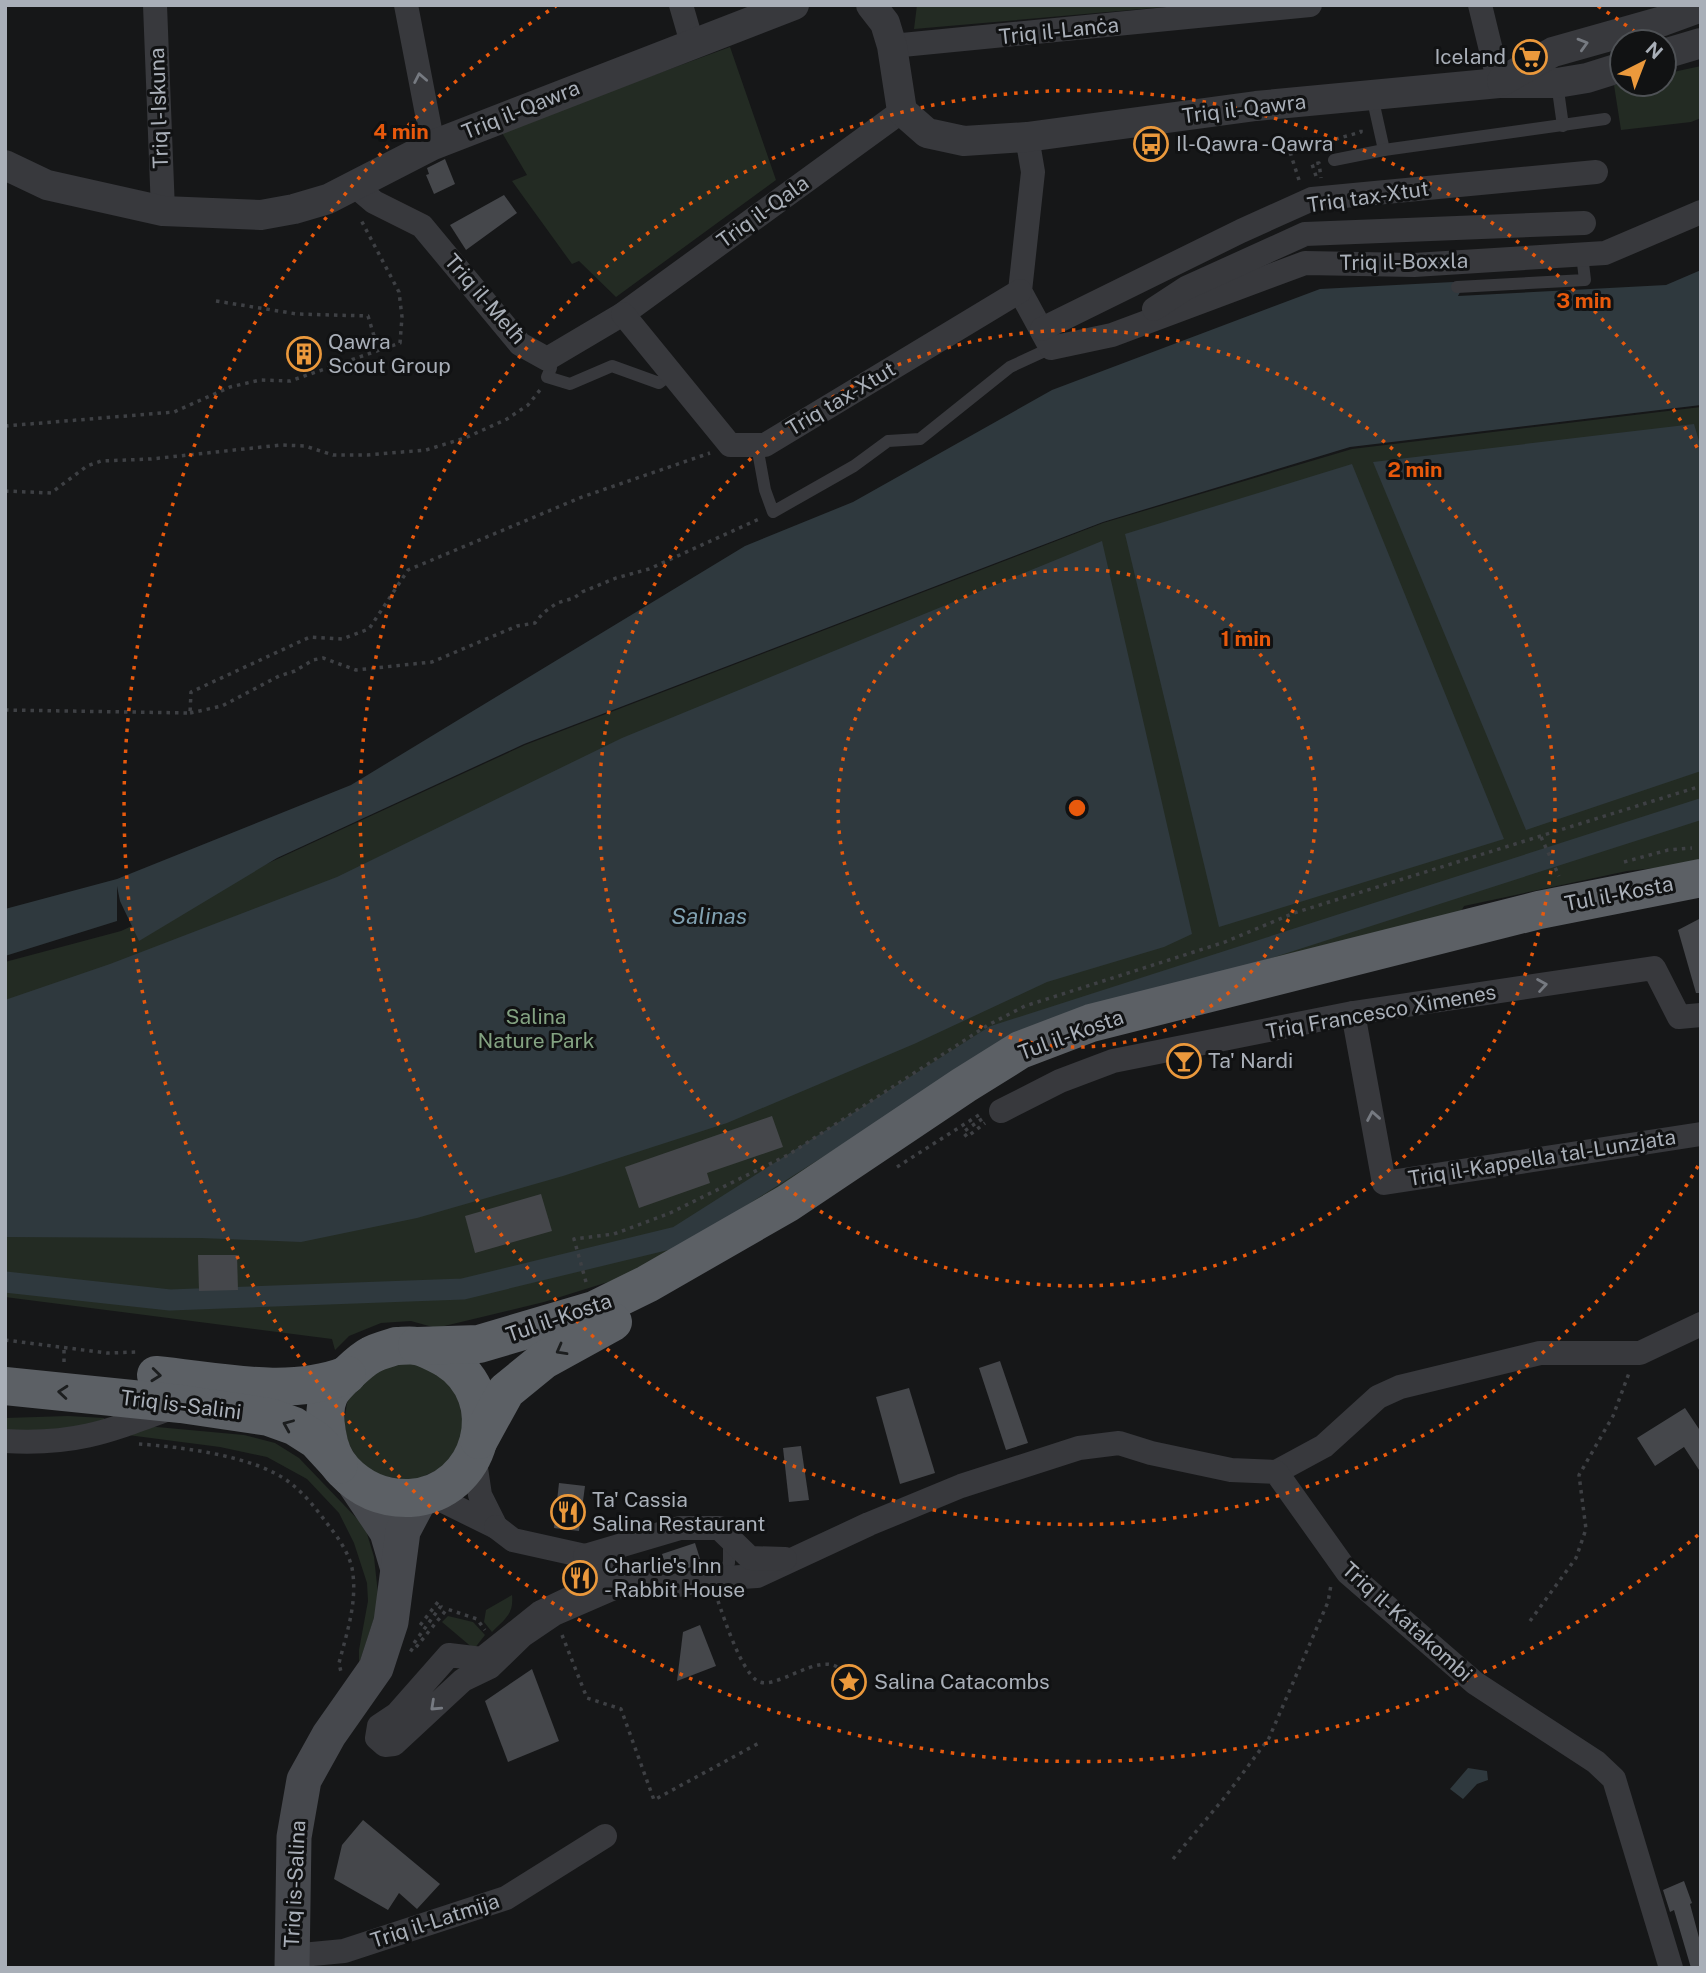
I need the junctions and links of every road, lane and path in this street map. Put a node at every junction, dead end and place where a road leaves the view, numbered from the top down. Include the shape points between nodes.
1 (155, 5) edge
2 (406, 5) edge
3 (681, 5) edge
4 (794, 5) edge
5 (1310, 5) edge
6 (1480, 5) edge
7 (1701, 7) edge
8 (1660, 13) edge
9 (884, 20) edge
10 (692, 43) junction
11 (1701, 43) edge
12 (1678, 50) edge
13 (1608, 71) edge
14 (1499, 83) junction
15 (1557, 83) junction
16 (1372, 96) junction
17 (902, 111) junction
18 (1605, 119) dead end
19 (1563, 126) junction
20 (1027, 137) junction
21 (433, 145) junction
22 (1384, 149) junction
23 (1334, 160) dead end
24 (5, 165) edge
25 (1596, 172) dead end
26 (364, 193) junction
27 (163, 211) junction
28 (1701, 212) edge
29 (1584, 223) dead end
30 (1582, 255) junction
31 (1457, 287) dead end
32 (1020, 291) junction
33 (216, 301) dead end
34 (623, 314) junction
35 (1112, 335) junction
36 (1046, 339) junction
37 (378, 349) junction
38 (547, 368) junction
39 (671, 374) junction
40 (5, 426) edge
41 (730, 445) junction
42 (757, 446) junction
43 (5, 491) edge
44 (773, 512) junction
45 (5, 710) edge
46 (190, 713) junction
47 (1701, 786) edge
48 (1559, 878) dead end
49 (1701, 878) edge
50 (1701, 890) edge
51 (1353, 1013) junction
52 (1701, 1015) edge
53 (1001, 1111) dead end
54 (1701, 1134) edge
55 (573, 1239) dead end
56 (586, 1283) dead end
57 (1701, 1324) edge
58 (5, 1340) edge
59 (417, 1346) junction
60 (145, 1352) dead end
61 (1640, 1353) junction
62 (5, 1360) edge
63 (347, 1375) junction
64 (5, 1386) edge
65 (181, 1404) junction
66 (5, 1441) edge
67 (138, 1444) dead end
68 (476, 1447) junction
69 (1276, 1472) junction
70 (346, 1474) junction
71 (426, 1496) junction
72 (496, 1527) junction
73 (729, 1537) junction
74 (1335, 1555) junction
75 (585, 1556) junction
76 (791, 1559) junction
77 (399, 1573) junction
78 (626, 1573) junction
79 (715, 1579) junction
80 (554, 1614) junction
81 (1530, 1621) dead end
82 (490, 1638) dead end
83 (405, 1646) dead end
84 (849, 1682) dead end
85 (349, 1708) junction
86 (759, 1743) dead end
87 (605, 1836) dead end
88 (1173, 1859) dead end
89 (291, 1962) edge
90 (1671, 1968) edge

1 - 27 street, Triq l-Iskuna
21 -> 2 street
3 - 10 street
4 - 10 street, Triq il-Qawra
5 - 9 street, Triq il-Lanċa
6 - 14 street
7 - 8 street, Triq il-Qawra
14 -> 8 street, Triq il-Qawra via 1553,52
9 - 17 street
10 - 21 street, Triq il-Qawra
11 - 12 street
13 - 15 street, Triq il-Qawra
14 - 15 street, Triq il-Qawra
14 - 16 street, Triq il-Qawra
15 - 19 lane
16 - 20 street, Triq il-Qawra via 1256,106
16 - 22 lane
17 - 20 street, Triq il-Qawra via 927,133 964,141
17 - 34 street, Triq il-Qala
18 - 19 lane
19 - 22 lane
20 - 32 street via 1033,172
21 - 26 street, Triq il-Qawra
22 - 23 lane
24 - 27 street, Triq il-Qawra via 47,185
25 - 36 street, Triq tax-Xtut via 1312,200 1241,231
26 - 27 street, Triq il-Qawra via 261,215
26 - 37 path via 360,219 399,292 402,317 400,343
26 - 38 street, Triq il-Melħ via 422,226 520,344
28 - 30 street, Triq il-Boxxla via 1605,253
29 - 35 street, Triq il-Boxxla via 1305,234 1186,288
30 - 31 lane via 1585,280
30 - 35 street, Triq il-Boxxla via 1414,265 1306,263
32 - 36 street
32 - 42 street, Triq tax-Xtut
33 - 37 path via 297,314 368,316
34 - 38 street, Triq il-Melħ
34 - 39 street
35 - 36 street, Triq il-Boxxla
36 - 44 lane via 920,439 888,441
37 - 40 path via 290,381 260,380 230,387 174,412
38 - 39 lane via 570,384 612,366 659,383
38 - 43 path via 542,388 528,405 465,438 426,450 333,455 305,446 281,445 101,461 51,493
39 - 41 street
41 - 42 street, Triq tax-Xtut
41 - 46 path via 582,497 408,570 369,629 342,639 310,637 191,692
42 - 44 lane
44 - 46 path via 649,569 557,603 536,622 432,662 356,670 323,658 313,660 222,706
45 - 46 path
47 - 48 path via 1541,837
49 - 59 highway, Tul il-Kosta via 1527,913 1091,1023 1020,1050 788,1203 594,1310 479,1344
50 -> 68 highway, Tul il-Kosta via 1608,906 1121,1030 1046,1056 913,1149 749,1250 544,1360 506,1391
51 -> 52 street, Triq Francesco Ximenes via 1654,968 1679,1017
51 - 53 street, Triq Francesco Ximenes via 1113,1061
54 -> 51 street, Triq il-Kappella tal-Lunzjata via 1384,1183
55 - 56 path
57 - 61 street
58 - 60 path via 107,1353
59 - 63 highway via 396,1346 368,1356
59 - 68 highway via 452,1363 468,1378 479,1403
61 - 69 street via 1540,1353 1400,1387 1378,1397 1324,1446
61 - 81 path via 1613,1416 1579,1475 1586,1529 1576,1558
62 -> 63 highway, Triq is-Salini via 278,1387 326,1384
63 - 70 highway via 329,1395 325,1420 329,1444
65 -> 64 highway, Triq is-Salini
65 - 66 street via 106,1433 42,1443
70 -> 65 highway, Triq is-Salini via 316,1440 294,1426 269,1417
67 - 85 path via 229,1457 266,1468 314,1506 352,1567 354,1607 339,1663
68 - 71 highway via 452,1482
68 - 72 street via 480,1495
69 - 74 street, Triq il-Katakombi
69 - 76 street via 1231,1470 1119,1443 1079,1448 961,1486
70 - 71 highway via 372,1493 395,1499
70 - 77 main road, Triq is-Salina via 387,1532
71 - 72 street
71 - 77 main road, Triq is-Salina via 403,1531
72 - 75 street via 513,1540
73 - 75 street via 719,1528 680,1528
73 - 76 street via 750,1558
73 - 79 lane via 729,1563
74 - 88 path via 1328,1602 1269,1738
74 - 90 street, Triq il-Katakombi via 1348,1573 1475,1684 1596,1762 1614,1779
75 - 78 street
76 - 79 street via 757,1576
77 - 85 main road, Triq is-Salina via 391,1622 376,1668
78 - 79 street via 673,1586
78 - 80 street
80 -> 78 street via 523,1635 490,1667 463,1680 394,1744 385,1745 377,1738 379,1726 397,1714 449,1655 482,1659 541,1612
79 - 84 path via 732,1639 756,1681 764,1684 831,1664
80 - 86 path via 587,1698 621,1709 653,1800
82 - 83 path via 477,1619 447,1609 413,1651 409,1649 441,1606 438,1602
85 - 89 main road, Triq is-Salina via 304,1780 294,1837
87 - 89 street, Triq il-Latmija via 506,1898 344,1951

